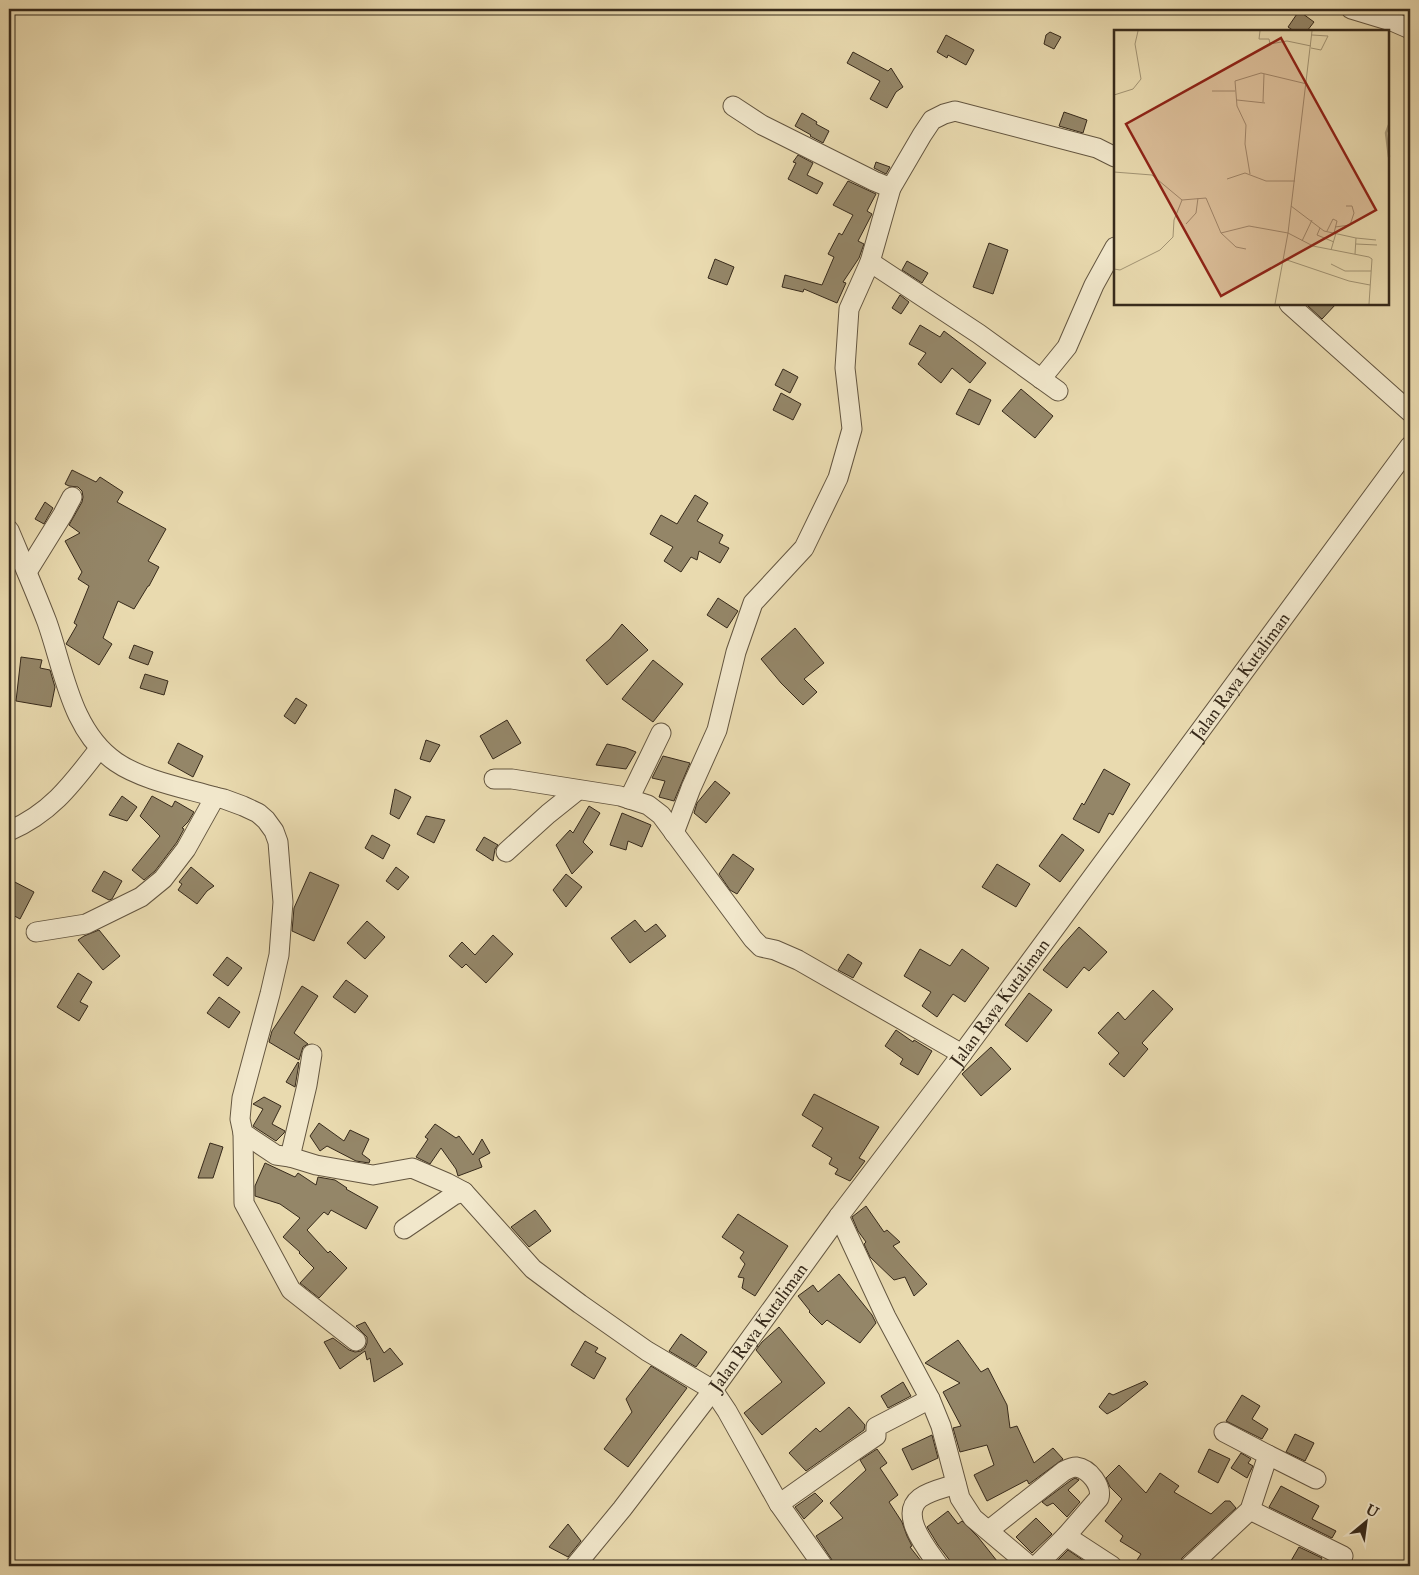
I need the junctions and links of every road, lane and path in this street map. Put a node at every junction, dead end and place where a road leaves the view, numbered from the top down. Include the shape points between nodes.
1 (1351, 9) edge
2 (1410, 28) edge
3 (733, 106) dead end
4 (1114, 156) edge
5 (891, 188) junction
6 (1114, 249) edge
7 (870, 262) junction
8 (1290, 305) edge
9 (1041, 379) junction
10 (1058, 391) dead end
11 (1410, 412) edge
12 (1410, 446) edge
13 (72, 497) dead end
14 (9, 530) edge
15 (26, 572) junction
16 (661, 733) dead end
17 (99, 749) junction
18 (494, 779) dead end
19 (578, 790) junction
20 (215, 797) junction
21 (629, 799) junction
22 (9, 831) edge
23 (674, 833) junction
24 (506, 852) dead end
25 (36, 932) dead end
26 (312, 1054) dead end
27 (962, 1054) junction
28 (244, 1133) junction
29 (290, 1158) junction
30 (464, 1192) junction
31 (840, 1216) junction
32 (404, 1229) dead end
33 (356, 1340) dead end
34 (712, 1390) junction
35 (930, 1400) junction
36 (1224, 1432) dead end
37 (1268, 1455) junction
38 (1316, 1479) dead end
39 (956, 1484) junction
40 (779, 1504) junction
41 (1250, 1510) junction
42 (989, 1530) junction
43 (1066, 1536) junction
44 (1343, 1556) dead end
45 (579, 1565) edge
46 (823, 1566) edge
47 (939, 1566) edge
48 (1030, 1566) edge
49 (1036, 1566) edge
50 (1112, 1566) edge
51 (1190, 1566) edge

1 - 2 street
3 - 5 street via 762,125
4 - 5 street via 1097,148 955,111 932,120
5 - 7 street
6 - 9 street via 1067,347
7 - 9 street
7 - 23 street via 849,309 845,368 852,429 838,478 804,548 753,603 736,652 717,730
8 - 11 street
9 - 10 street
12 - 27 street, Jalan Raya Kutaliman
13 - 15 street
14 - 15 street
15 - 17 street via 47,622 71,701
16 - 21 street
17 - 20 street via 127,769 146,777
17 - 22 street via 50,807
18 - 19 street via 512,778
19 - 21 street
19 - 24 street
20 - 25 street via 186,849 163,879 141,897 86,924
20 - 28 street via 258,813 274,831 278,842 283,902 279,954 242,1098 240,1119
21 - 23 street via 648,805 661,815
23 - 27 street via 761,947 798,960
26 - 29 street
27 - 31 street, Jalan Raya Kutaliman
28 - 29 street via 276,1155
28 - 33 street via 244,1203 291,1290
29 - 30 street via 373,1175 412,1168
30 - 32 street via 454,1195
30 - 34 street via 533,1268 647,1351
31 - 34 street, Jalan Raya Kutaliman
31 - 35 street via 886,1317
34 - 40 street, Jalan Raya Kutaliman
34 - 45 street
35 - 39 street via 941,1426
35 - 40 street via 876,1427 876,1436
36 - 37 street
37 - 38 street
37 - 41 street
39 - 42 street via 960,1498 973,1518
39 - 47 street via 922,1497 911,1510 921,1540
40 - 46 street, Jalan Raya Kutaliman
41 - 44 street
41 - 51 street
42 - 43 street via 1064,1470 1076,1467 1097,1482 1101,1491 1099,1498
42 - 48 street
43 - 49 street
43 - 50 street

